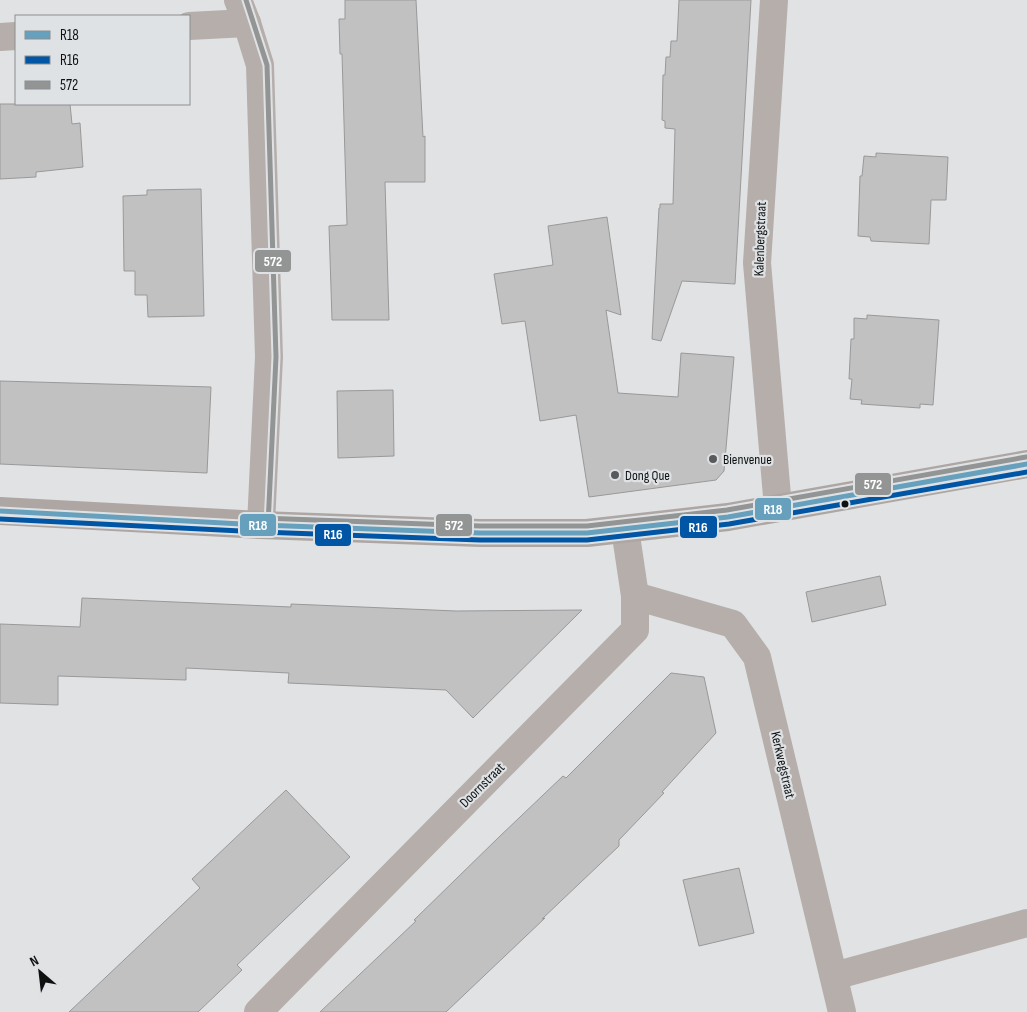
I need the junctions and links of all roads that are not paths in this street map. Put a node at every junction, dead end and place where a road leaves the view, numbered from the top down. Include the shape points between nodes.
1 (774, 0) edge
2 (243, 11) edge
3 (190, 26) edge
4 (15, 36) edge
5 (0, 37) edge
6 (1027, 464) edge
7 (778, 508) junction
8 (0, 512) edge
9 (261, 525) junction
10 (625, 529) junction
11 (635, 596) junction
12 (1027, 923) edge
13 (834, 976) junction
14 (258, 1012) edge
15 (842, 1012) edge

1 - 7 street, Kalenbergstraat via 757,263
2 - 3 street
2 - 9 street via 260,64 269,347
4 - 5 street
6 - 7 main road
7 - 10 main road
8 - 9 main road
9 - 10 main road via 480,533 587,533
10 - 11 street, Doornstraat
11 - 13 street, Kerkwegstraat via 733,624 758,657
11 - 14 street, Doornstraat via 635,630
12 - 13 street
13 - 15 street, Kerkwegstraat

